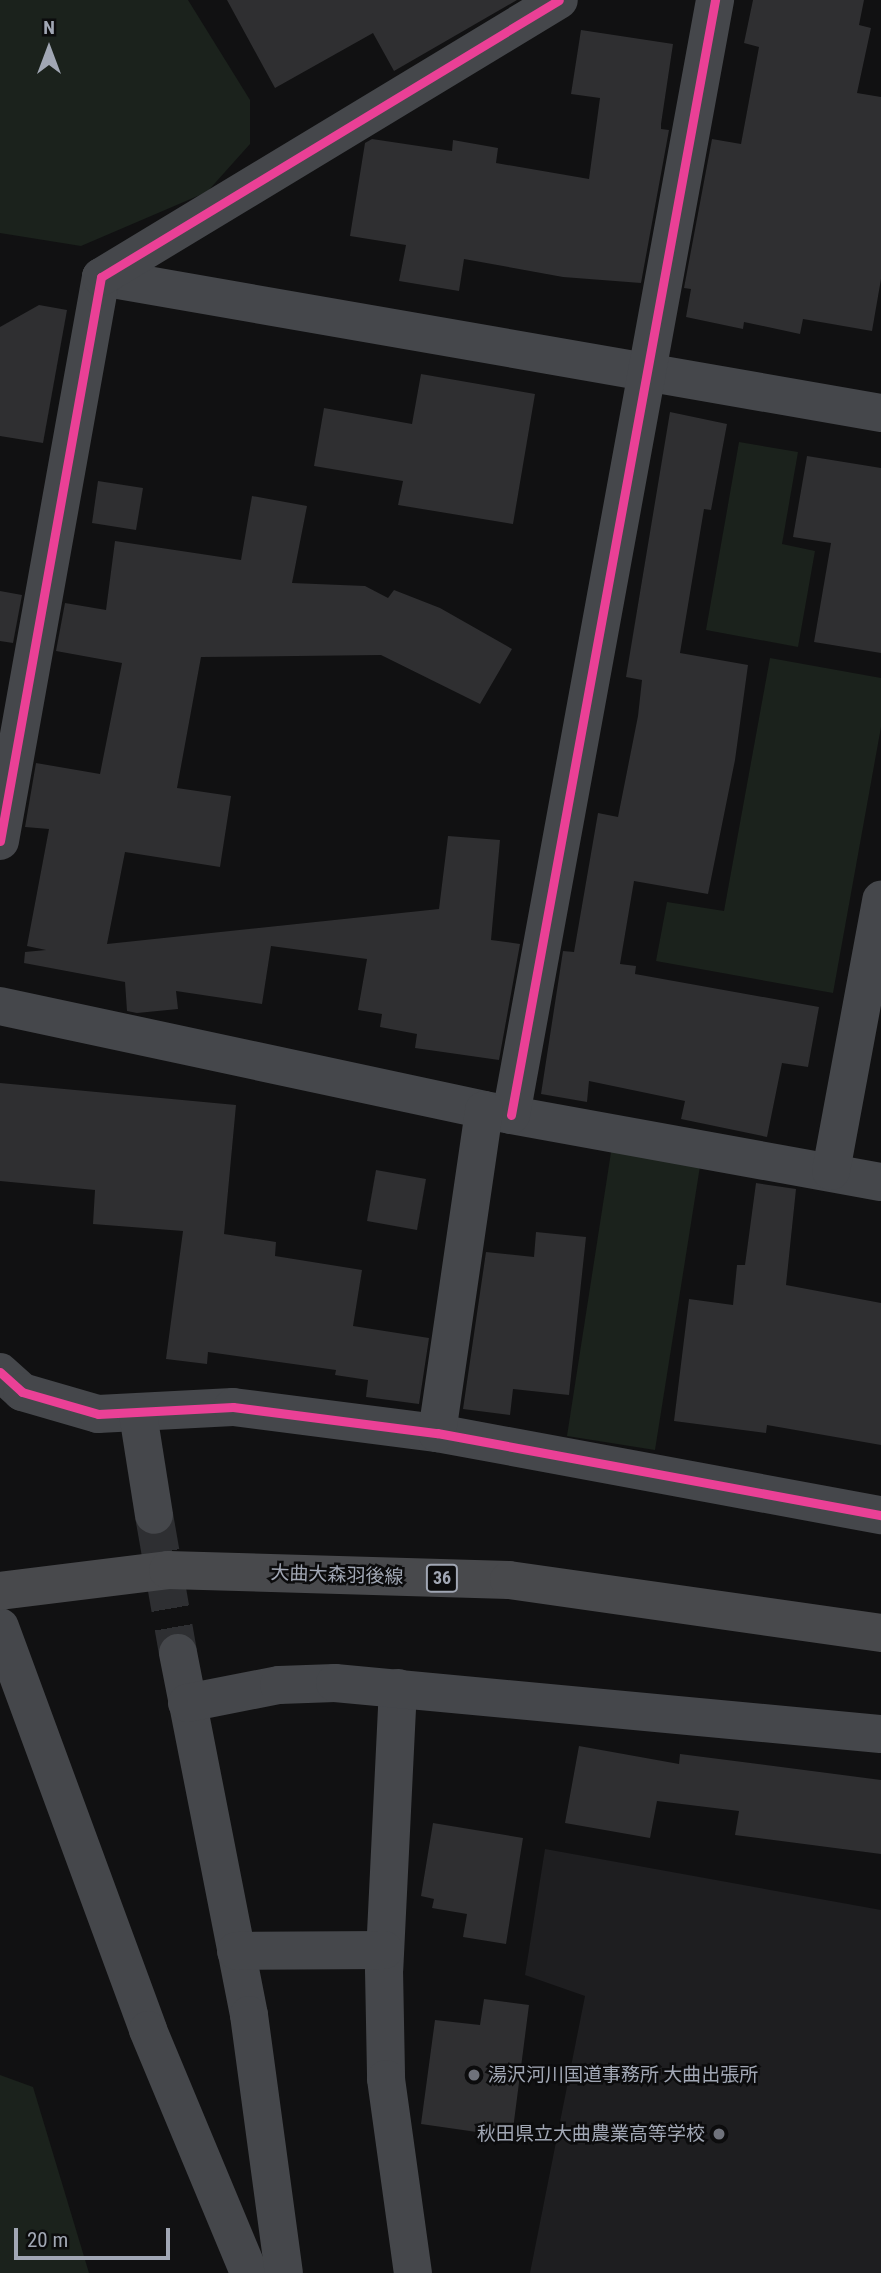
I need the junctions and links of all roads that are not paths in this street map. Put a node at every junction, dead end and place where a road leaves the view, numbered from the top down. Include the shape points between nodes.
1 (559, 0) edge
2 (715, 0) edge
3 (101, 277) junction
4 (647, 371) junction
5 (881, 413) edge
6 (0, 841) edge
7 (881, 900) edge
8 (875, 964) edge
9 (0, 1006) edge
10 (498, 1112) junction
11 (831, 1171) junction
12 (881, 1182) edge
13 (0, 1372) edge
14 (138, 1414) junction
15 (437, 1433) junction
16 (154, 1515) tunnel mouth
17 (881, 1515) edge
18 (0, 1591) edge
19 (0, 1627) edge
20 (881, 1633) edge
21 (178, 1653) tunnel mouth
22 (398, 1688) junction
23 (187, 1703) junction
24 (881, 1734) edge
25 (384, 1950) junction
26 (236, 1951) junction
27 (249, 2273) edge
28 (284, 2273) edge
29 (413, 2273) edge

1 - 3 street
2 - 4 street
3 - 4 street
3 - 6 street
4 - 5 street
4 - 10 street
7 - 8 street
8 - 11 street
9 - 10 street
10 - 11 street
10 - 15 street
11 - 12 street
13 - 14 street via 22,1392 98,1414
14 - 15 street via 233,1407
14 - 16 street
15 - 17 street
18 - 20 main road, 大曲大森羽後線 / 36 via 168,1570 509,1580
19 - 27 street via 148,2030
21 - 23 street
22 - 23 street via 279,1685
22 - 24 street
22 - 25 street
23 - 26 street
25 - 26 street
25 - 29 street via 386,2080
26 - 28 street

